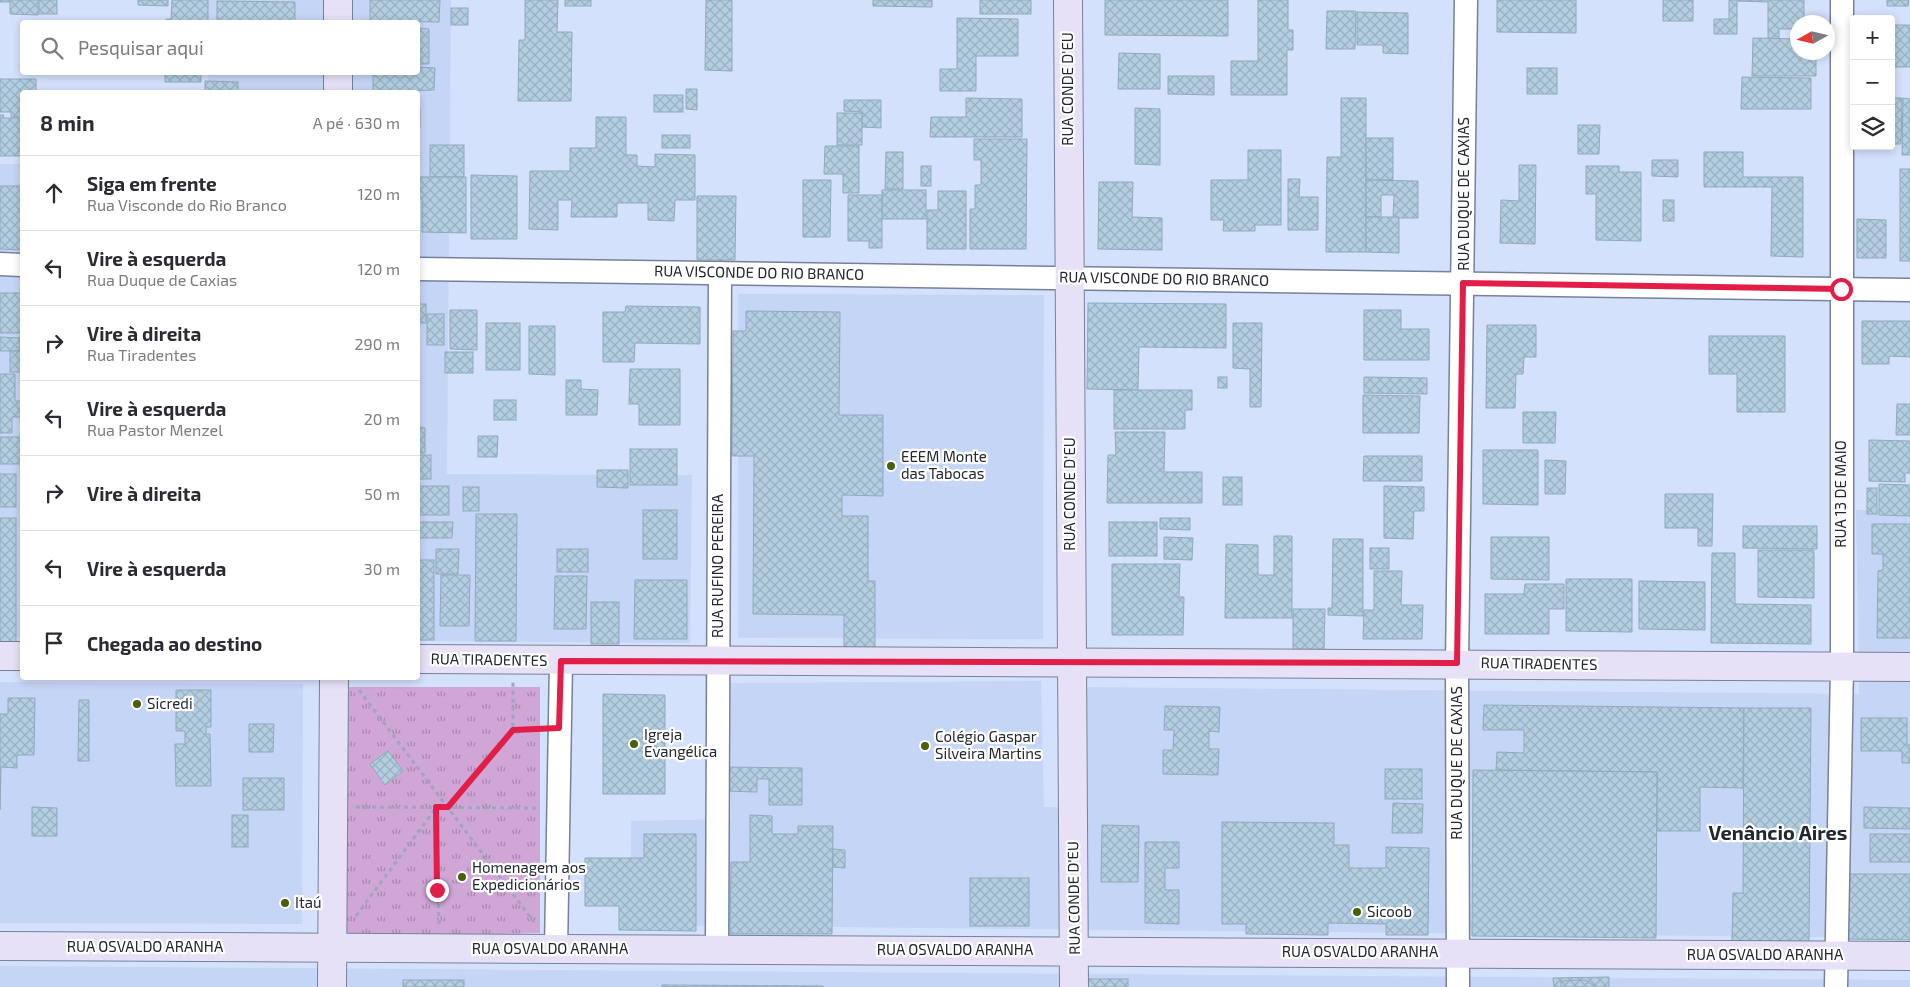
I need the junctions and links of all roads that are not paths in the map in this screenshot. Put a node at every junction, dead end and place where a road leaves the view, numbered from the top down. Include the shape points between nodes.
1 (338, 0) edge
2 (1068, 0) edge
3 (1466, 0) edge
4 (1842, 0) edge
5 (338, 20) edge
6 (338, 75) edge
7 (338, 90) edge
8 (0, 264) edge
9 (20, 264) edge
10 (420, 269) edge
11 (720, 273) junction
12 (1068, 278) junction
13 (1463, 283) junction
14 (1841, 289) junction
15 (1910, 290) edge
16 (0, 656) edge
17 (20, 656) edge
18 (420, 658) edge
19 (561, 661) junction
20 (718, 661) junction
21 (1070, 662) junction
22 (1457, 663) junction
23 (1842, 667) junction
24 (1910, 667) edge
25 (345, 681) edge
26 (0, 946) edge
27 (333, 948) junction
28 (717, 949) junction
29 (556, 950) junction
30 (1075, 951) junction
31 (1458, 952) junction
32 (1836, 955) junction
33 (1910, 956) edge
34 (332, 987) edge
35 (1074, 987) edge
36 (1458, 987) edge
37 (1836, 987) edge

1 - 5 main road
2 - 12 main road, RUA CONDE D'EU
3 - 13 street, RUA DUQUE DE CAXIAS
4 - 14 street, RUA 13 DE MAIO
6 - 7 main road
8 - 9 street
10 - 11 street, RUA VISCONDE DO RIO BRANCO
11 - 12 street, RUA VISCONDE DO RIO BRANCO
11 - 20 street, RUA RUFINO PEREIRA
12 - 13 street, RUA VISCONDE DO RIO BRANCO
12 - 21 main road, RUA CONDE D'EU
13 - 14 street, RUA VISCONDE DO RIO BRANCO
13 - 22 street, RUA DUQUE DE CAXIAS
14 - 15 street, RUA VISCONDE DO RIO BRANCO
14 - 23 street, RUA 13 DE MAIO
16 - 17 main road
18 - 19 main road, RUA TIRADENTES
19 - 20 main road, RUA TIRADENTES
19 - 29 street
20 - 21 main road, RUA TIRADENTES
20 - 28 street, RUA RUFINO PEREIRA
21 - 22 main road, RUA TIRADENTES
21 - 30 main road, RUA CONDE D'EU
22 - 23 main road, RUA TIRADENTES
22 - 31 street, RUA DUQUE DE CAXIAS
23 - 24 main road, RUA TIRADENTES
23 - 32 street, RUA 13 DE MAIO
25 - 27 main road via 333,806
26 - 27 main road, RUA OSVALDO ARANHA
27 - 29 main road, RUA OSVALDO ARANHA
27 - 34 main road
28 - 29 main road, RUA OSVALDO ARANHA
28 - 30 main road, RUA OSVALDO ARANHA
30 - 31 main road, RUA OSVALDO ARANHA
30 - 35 main road, RUA CONDE D'EU
31 - 32 main road, RUA OSVALDO ARANHA
31 - 36 street, RUA DUQUE DE CAXIAS
32 - 33 main road, RUA OSVALDO ARANHA
32 - 37 street, RUA 13 DE MAIO

